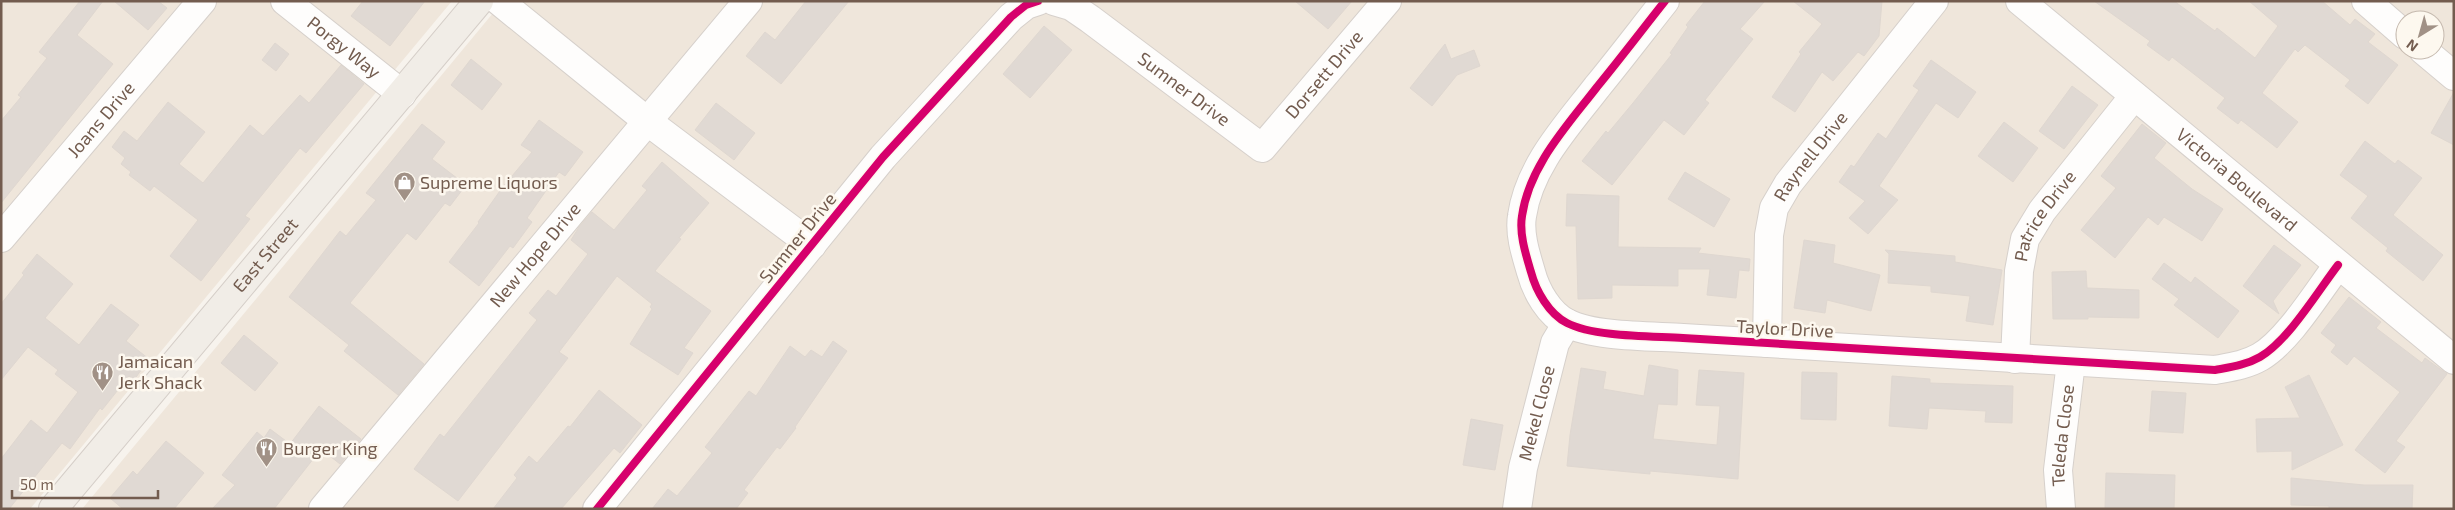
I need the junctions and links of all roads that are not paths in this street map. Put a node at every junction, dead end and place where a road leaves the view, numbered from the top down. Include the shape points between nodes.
1 (202, 1) edge
2 (285, 1) edge
3 (478, 1) edge
4 (499, 1) edge
5 (748, 1) edge
6 (1038, 1) edge
7 (1054, 1) edge
8 (1386, 1) edge
9 (1665, 1) edge
10 (1934, 1) edge
11 (2020, 1) edge
12 (2366, 1) edge
13 (2395, 26) edge
14 (2435, 60) edge
15 (2454, 76) edge
16 (402, 94) junction
17 (2134, 96) junction
18 (647, 121) junction
19 (1262, 148) joint
20 (1, 238) edge
21 (812, 245) junction
22 (2338, 265) junction
23 (1567, 323) junction
24 (1767, 343) junction
25 (2015, 359) junction
26 (2454, 360) edge
27 (2071, 362) junction
28 (52, 509) edge
29 (323, 509) edge
30 (596, 509) edge
31 (1517, 509) edge
32 (2060, 509) edge

1 - 20 street, Joans Drive
2 - 16 street, Porgy Way
3 - 16 main road, East Street
4 - 18 street
5 - 18 street, New Hope Drive
6 - 21 street, Sumner Drive via 1026,5 1005,24 883,157
7 - 19 street, Sumner Drive via 1071,6 1090,19
8 - 19 street, Dorsett Drive
9 - 23 street, Taylor Drive via 1550,146 1528,191 1522,218 1532,278 1546,304
10 - 24 street, Raynell Drive via 1788,184 1774,208 1769,235
11 - 17 street, Victoria Boulevard
12 - 13 street
14 - 15 street
16 - 28 main road, East Street
17 - 22 street, Victoria Boulevard
17 - 25 street, Patrice Drive via 2042,211 2025,239 2019,271
18 - 21 street
18 - 29 street, New Hope Drive
21 - 30 street, Sumner Drive
22 - 26 street, Victoria Boulevard
22 - 27 street, Taylor Drive via 2279,342 2260,357 2239,366 2215,370
23 - 24 street, Taylor Drive via 1600,332
23 - 31 street, Mekel Close via 1555,344 1523,468
24 - 25 street, Taylor Drive
25 - 27 street, Taylor Drive
27 - 32 street, Teleda Close via 2058,470

